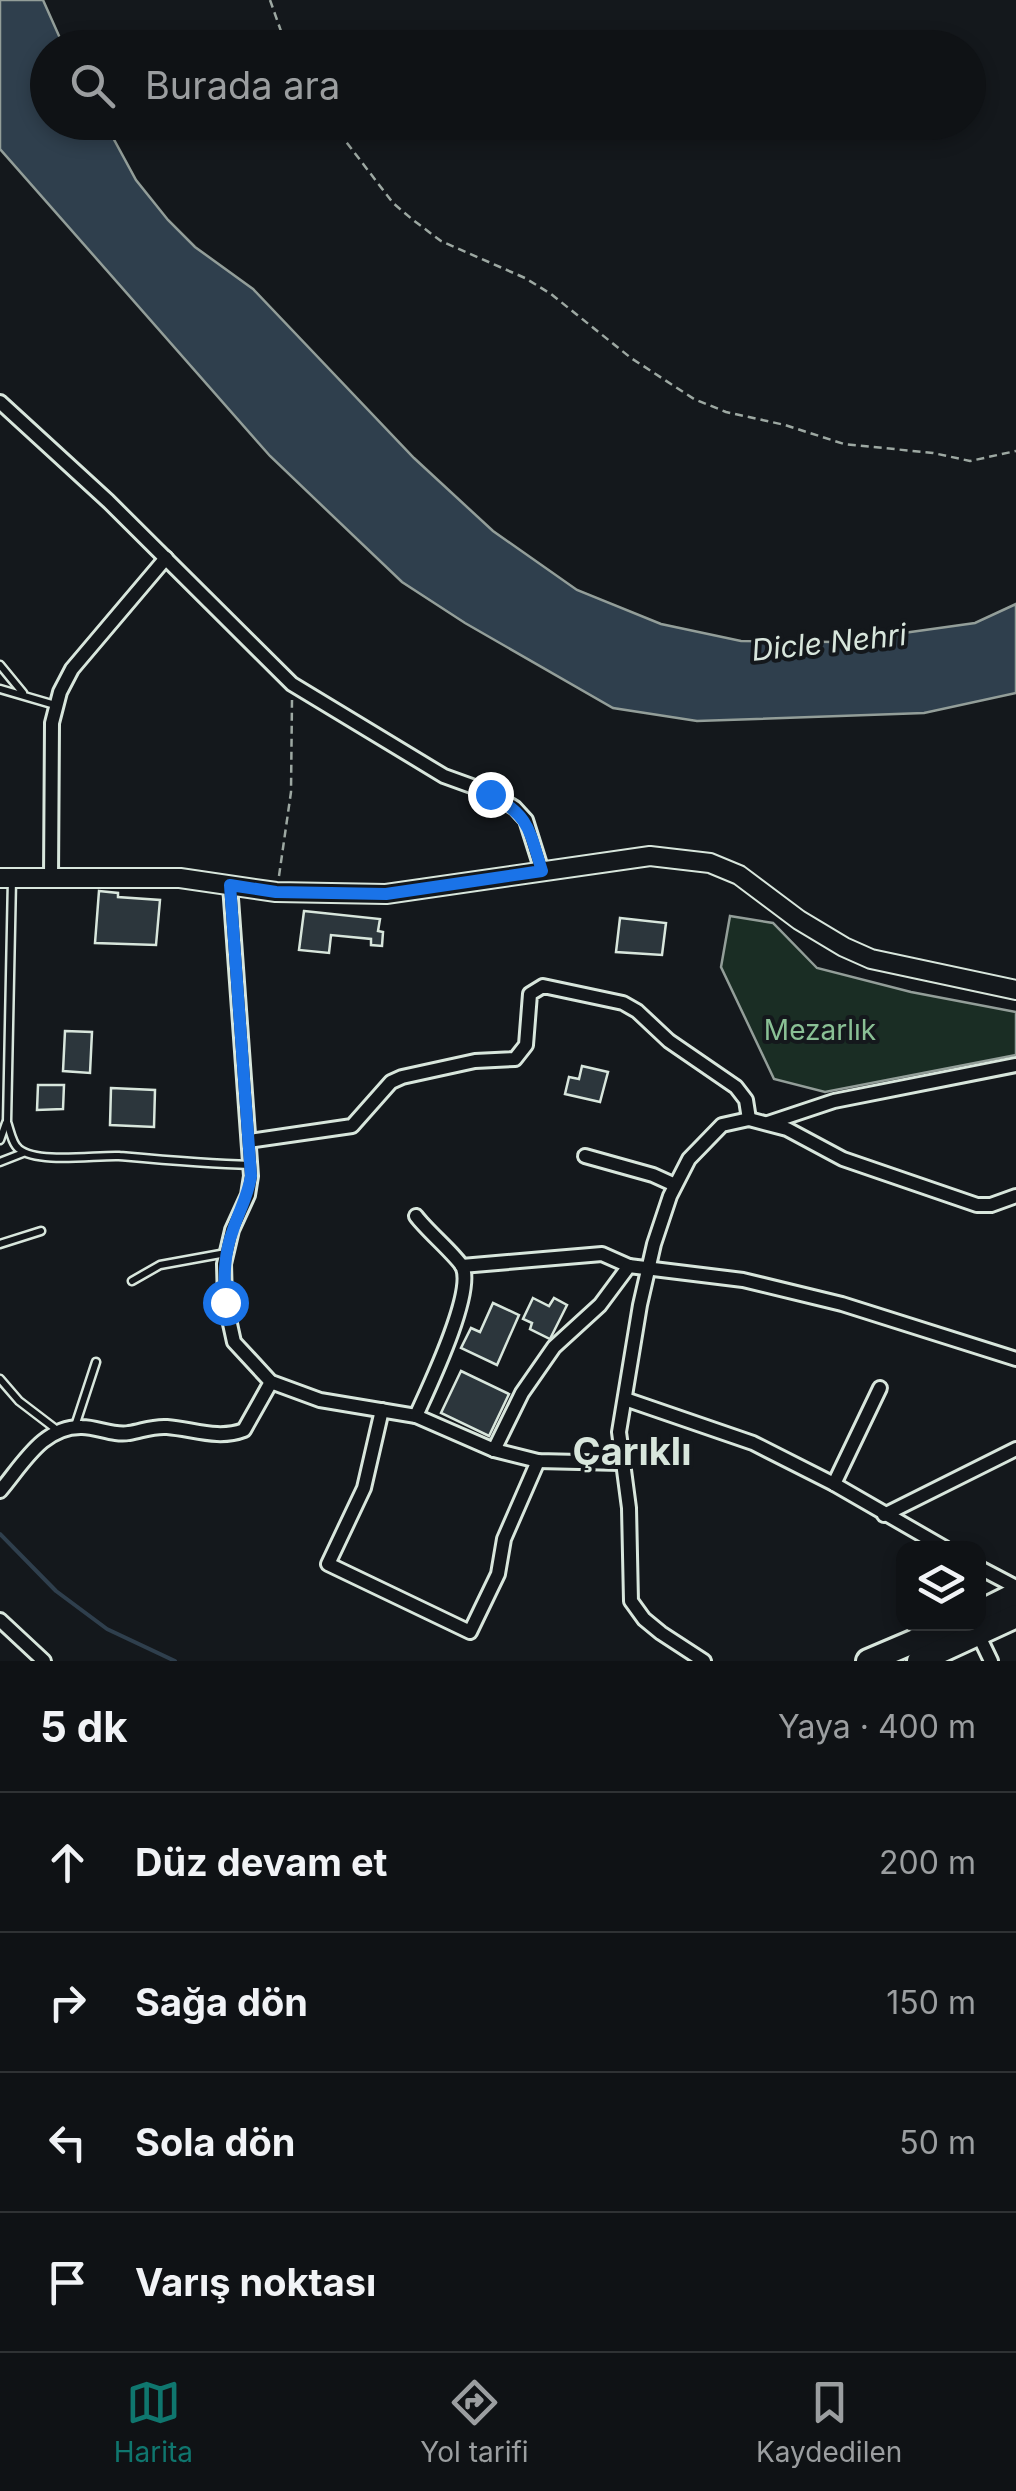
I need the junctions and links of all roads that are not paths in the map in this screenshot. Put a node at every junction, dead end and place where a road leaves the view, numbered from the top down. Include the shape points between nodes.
1 (0, 402) edge
2 (166, 558) junction
3 (0, 664) edge
4 (0, 689) edge
5 (24, 694) junction
6 (56, 706) junction
7 (542, 871) junction
8 (6, 878) edge
9 (51, 878) junction
10 (230, 885) junction
11 (1016, 990) edge
12 (1016, 1065) edge
13 (749, 1118) junction
14 (7, 1122) junction
15 (766, 1123) junction
16 (0, 1140) edge
17 (249, 1141) junction
18 (24, 1152) junction
19 (585, 1156) dead end
20 (0, 1162) edge
21 (250, 1166) junction
22 (675, 1185) junction
23 (1016, 1196) edge
24 (416, 1216) dead end
25 (41, 1231) dead end
26 (0, 1244) edge
27 (227, 1252) junction
28 (462, 1266) junction
29 (629, 1266) junction
30 (648, 1268) junction
31 (132, 1281) dead end
32 (1016, 1360) edge
33 (96, 1362) dead end
34 (0, 1380) edge
35 (271, 1382) junction
36 (880, 1388) dead end
37 (625, 1398) junction
38 (382, 1410) junction
39 (416, 1416) junction
40 (75, 1427) junction
41 (57, 1430) junction
42 (494, 1450) junction
43 (1016, 1450) edge
44 (538, 1462) junction
45 (621, 1462) junction
46 (834, 1484) junction
47 (0, 1492) edge
48 (884, 1515) junction
49 (932, 1541) edge
50 (986, 1572) edge
51 (1016, 1590) edge
52 (1016, 1616) edge
53 (986, 1617) edge
54 (0, 1620) edge
55 (986, 1622) edge
56 (939, 1631) edge
57 (967, 1631) edge
58 (981, 1631) edge
59 (44, 1661) edge
60 (704, 1661) edge
61 (868, 1661) edge
62 (919, 1661) edge
63 (992, 1661) edge

1 - 2 street
2 - 6 street via 72,669
2 - 7 street via 292,684 444,776 515,808 526,820
3 - 5 lane
4 - 5 lane
5 - 6 lane
6 - 9 street
7 - 10 street via 386,894
7 - 11 street via 650,856 710,863 844,947
8 - 9 street
8 - 14 lane
9 - 10 street via 180,878
10 - 17 street
12 - 15 street via 834,1102
13 - 15 street
13 - 17 street via 736,1087 669,1042 637,1011 543,986 530,994 526,1045 515,1059 402,1077 352,1126
13 - 22 street via 722,1125 689,1159
14 - 16 lane
14 - 18 lane
15 - 23 street via 977,1205
17 - 21 street
18 - 20 lane
18 - 21 lane
19 - 22 street
21 - 27 street via 248,1195
22 - 30 street
24 - 28 street
25 - 26 lane
27 - 31 lane via 160,1265
27 - 35 street via 225,1302 234,1342
28 - 29 street via 602,1254
28 - 39 street via 462,1296 450,1336
29 - 30 street
29 - 42 street via 554,1348
30 - 32 street via 743,1280 842,1304
30 - 37 street
33 - 40 lane
34 - 41 lane
35 - 38 street via 320,1400
35 - 40 street via 244,1430 231,1435
36 - 46 street
37 - 45 street
37 - 46 street via 753,1443
38 - 39 street
38 - 44 street via 364,1488 328,1564 470,1632
39 - 42 street
40 - 41 street
41 - 47 street
42 - 44 street
43 - 48 street
44 - 45 street
45 - 60 street via 629,1508 630,1601 661,1634
46 - 48 street
48 - 49 street
50 - 51 street
51 - 53 highway
52 - 55 highway
54 - 59 street
56 - 61 highway
57 - 62 highway
58 - 63 street

